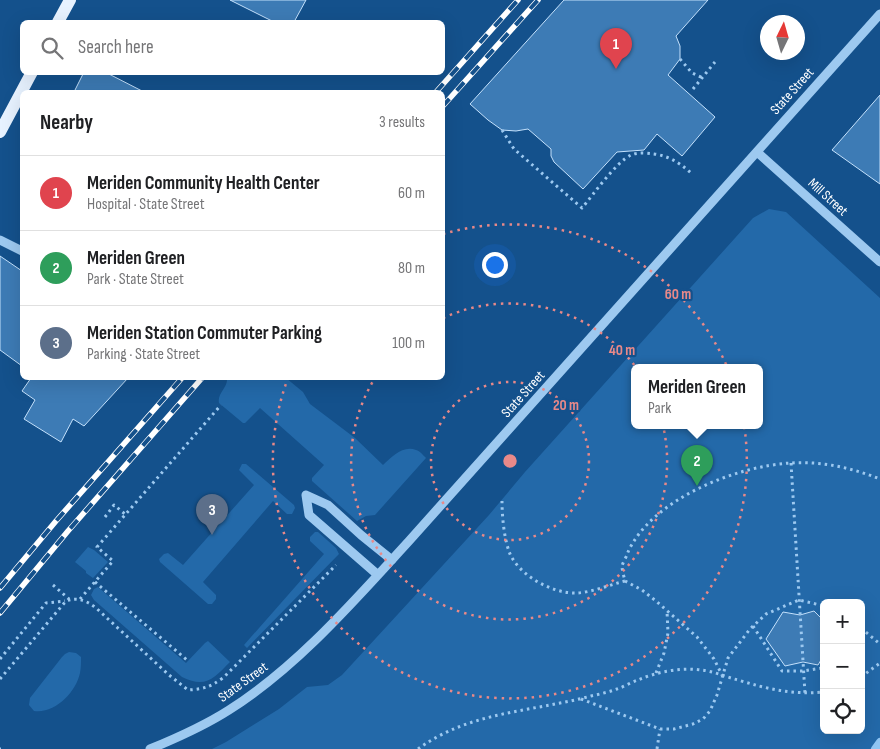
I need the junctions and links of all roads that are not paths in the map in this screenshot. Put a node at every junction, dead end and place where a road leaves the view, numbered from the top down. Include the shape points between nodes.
1 (70, 0) edge
2 (880, 14) edge
3 (59, 20) edge
4 (30, 75) edge
5 (22, 90) edge
6 (20, 94) edge
7 (0, 132) edge
8 (757, 152) junction
9 (0, 240) edge
10 (20, 250) edge
11 (880, 262) edge
12 (392, 560) junction
13 (378, 575) junction
14 (150, 749) edge

1 - 3 main road
2 - 8 street, State Street
4 - 5 main road
6 - 7 main road
8 - 11 street, Mill Street
8 - 12 street, State Street
9 - 10 street
12 - 13 street, State Street
12 - 13 street via 328,505 306,495 309,515
13 - 14 street, State Street via 311,644 261,687 185,735

